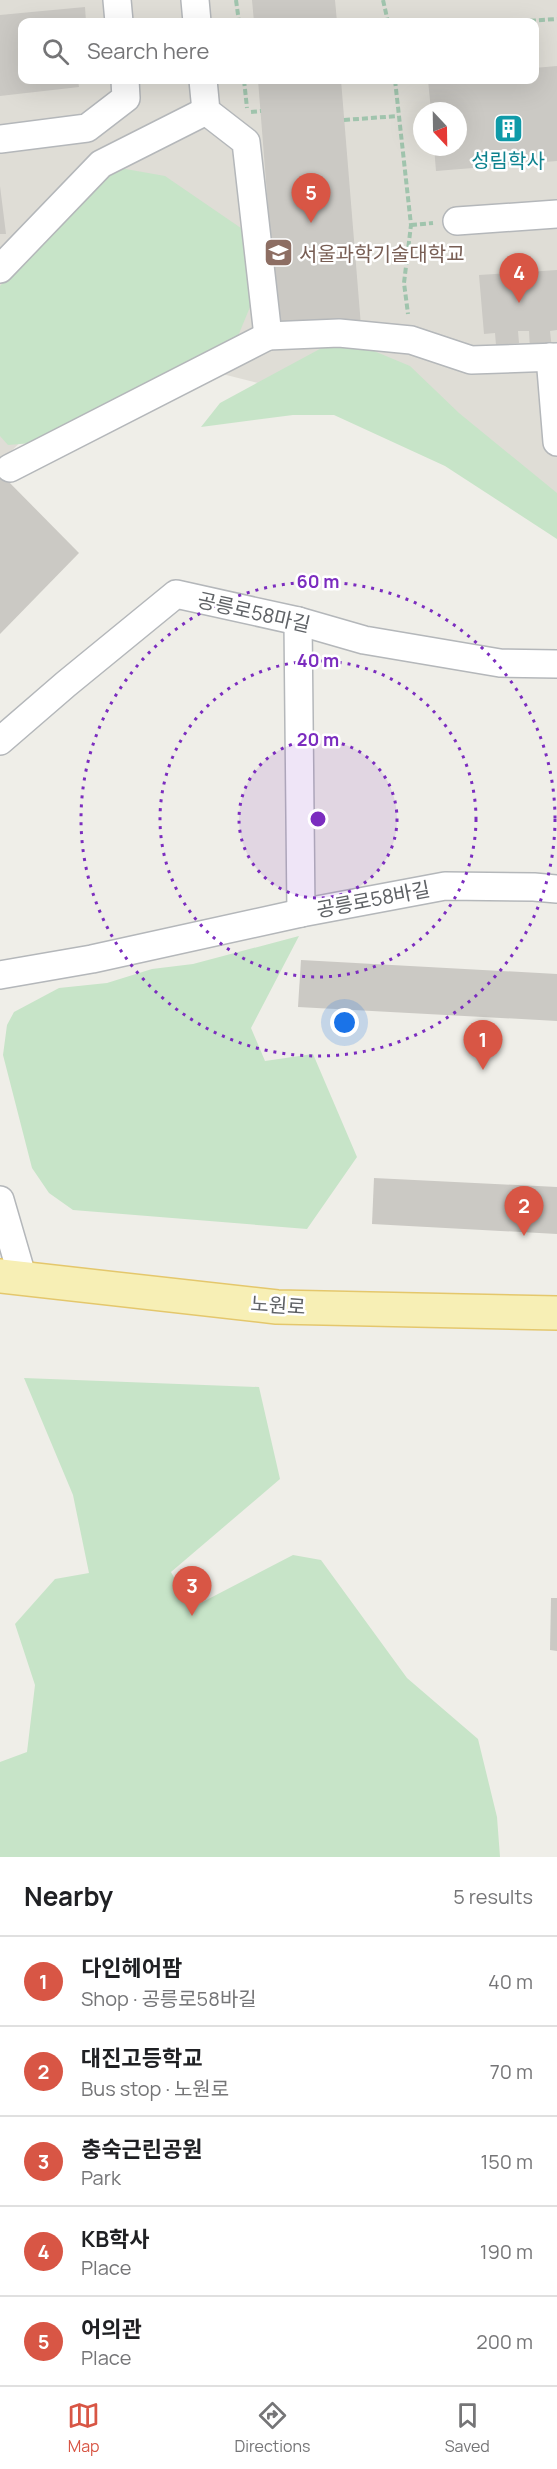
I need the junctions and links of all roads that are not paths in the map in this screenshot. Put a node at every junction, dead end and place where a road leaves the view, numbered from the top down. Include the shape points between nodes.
1 (117, 0) edge
2 (195, 0) edge
3 (119, 18) edge
4 (197, 18) edge
5 (125, 84) edge
6 (203, 84) edge
7 (206, 111) junction
8 (0, 139) edge
9 (557, 214) edge
10 (457, 221) dead end
11 (0, 269) edge
12 (268, 336) junction
13 (553, 357) edge
14 (557, 442) edge
15 (10, 468) dead end
16 (298, 621) junction
17 (557, 664) edge
18 (0, 741) edge
19 (557, 889) edge
20 (301, 913) junction
21 (0, 975) edge
22 (0, 1200) edge
23 (11, 1278) edge
24 (557, 1313) edge

1 - 3 street
2 - 4 street
5 - 8 street via 126,98 87,128
6 - 7 street
7 - 11 street via 101,164
7 - 12 street via 246,142
9 - 10 street
12 - 13 street via 339,333 411,340 471,360
12 - 15 street
13 - 14 street
16 - 17 street, 공릉로58마길 via 364,640 500,663
16 - 18 street, 공릉로58마길 via 176,594
16 - 20 street, 공릉로58바길
19 - 20 street, 공릉로58바길 via 445,885
20 - 21 street
22 - 23 street
23 - 24 main road, 노원로 via 277,1307

